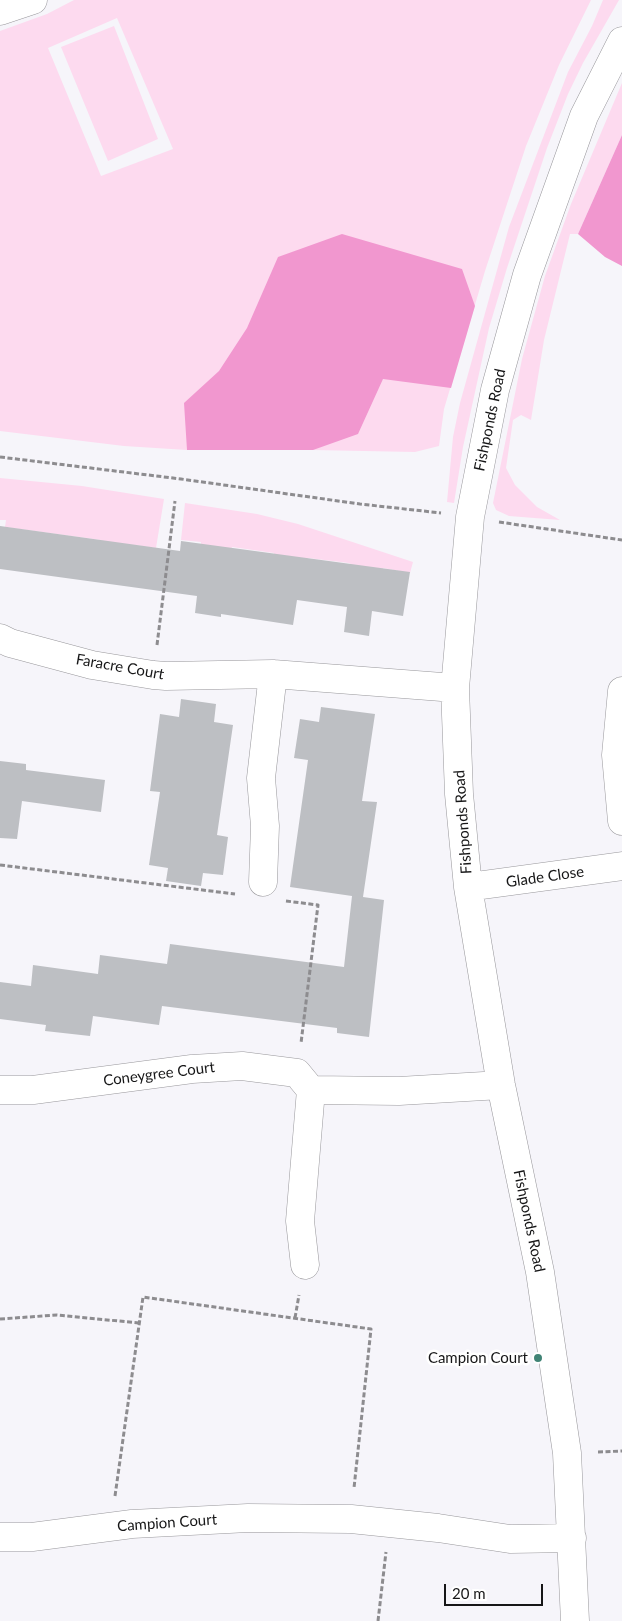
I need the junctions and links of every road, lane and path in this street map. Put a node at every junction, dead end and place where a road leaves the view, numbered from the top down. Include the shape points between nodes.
1 (33, 0) edge
2 (0, 11) edge
3 (622, 41) edge
4 (0, 457) edge
5 (175, 501) dead end
6 (445, 514) dead end
7 (491, 521) dead end
8 (622, 540) edge
9 (0, 638) edge
10 (273, 674) junction
11 (153, 675) junction
12 (455, 688) junction
13 (622, 691) edge
14 (622, 821) edge
15 (0, 865) edge
16 (622, 866) edge
17 (468, 887) junction
18 (262, 892) junction
19 (304, 1081) junction
20 (500, 1085) junction
21 (0, 1090) edge
22 (305, 1265) dead end
23 (0, 1319) edge
24 (139, 1323) junction
25 (350, 1518) junction
26 (390, 1522) junction
27 (111, 1527) junction
28 (0, 1537) edge
29 (572, 1538) junction
30 (378, 1621) edge
31 (575, 1621) edge

1 - 2 street
3 - 12 street, Fishponds Road via 584,116 527,275 495,390 470,517
4 - 6 path
5 - 11 path
7 - 8 path
9 - 11 street, Faracre Court via 92,665
10 - 11 street, Faracre Court
10 - 12 street, Faracre Court
10 - 18 street via 261,778 265,826
12 - 17 street, Fishponds Road via 459,794
13 - 14 street via 616,755
15 - 18 path
16 - 17 street, Glade Close
17 - 20 street, Fishponds Road
18 - 19 path via 318,905
19 - 20 street, Coneygree Court via 399,1091
19 - 21 street, Coneygree Court via 242,1066 192,1069 33,1090
19 - 22 street via 300,1221
20 - 29 street, Fishponds Road via 540,1272 568,1453
23 - 24 path via 57,1315
24 - 25 path via 143,1297 371,1329
24 - 27 path
25 - 26 street, Campion Court
25 - 27 street, Campion Court via 248,1518
26 - 29 street, Campion Court via 510,1539
26 - 30 path
27 - 28 street, Campion Court
29 - 31 street, Fishponds Road

